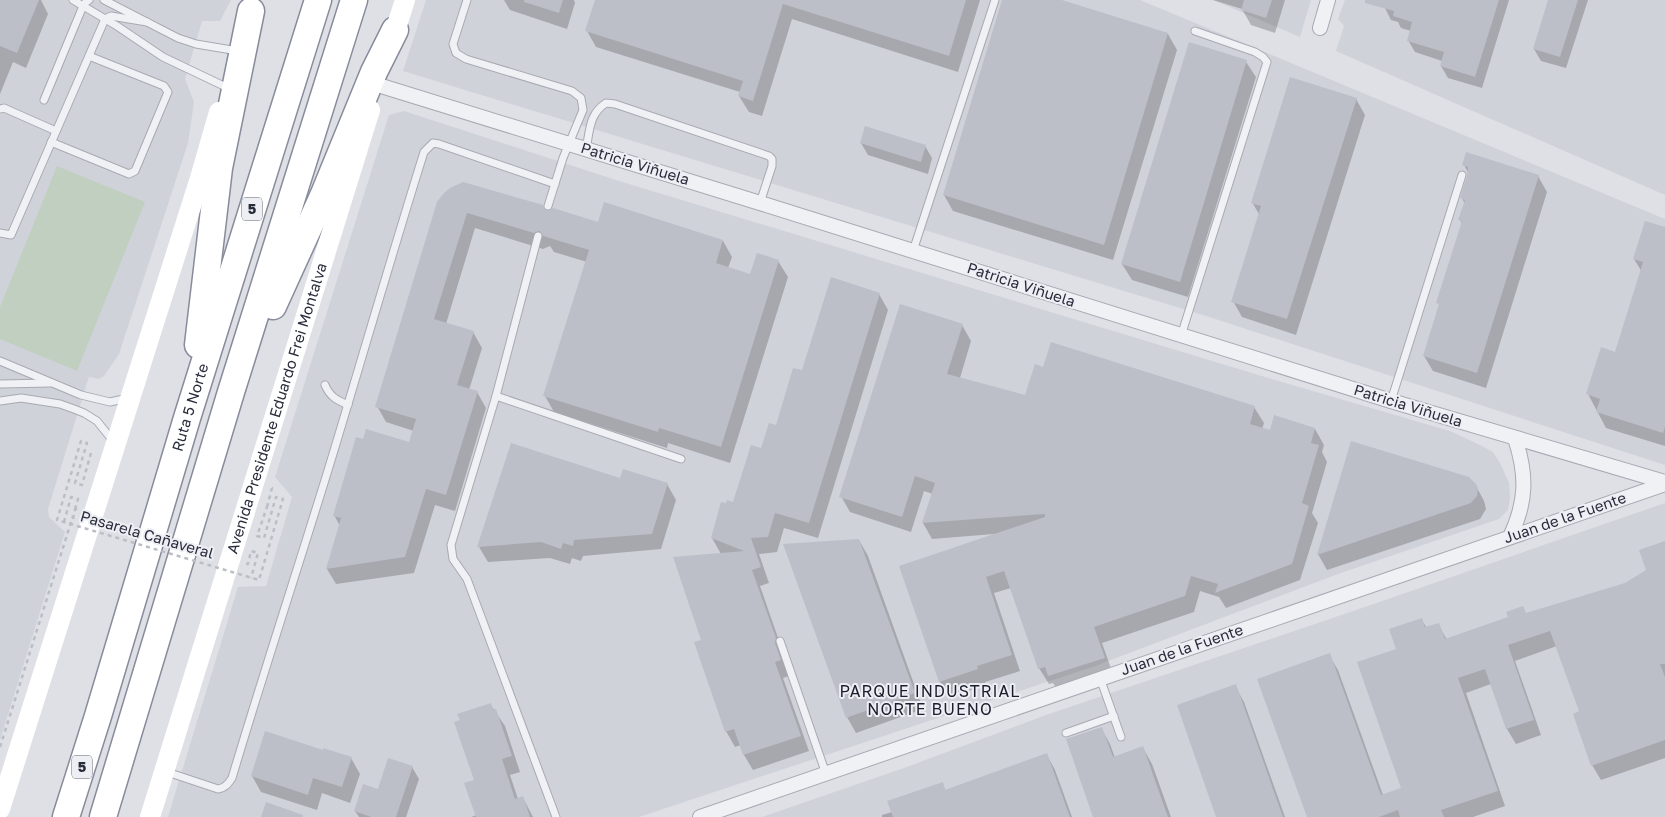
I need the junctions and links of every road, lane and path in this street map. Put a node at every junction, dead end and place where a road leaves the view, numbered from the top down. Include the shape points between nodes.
1 (73, 0) edge
2 (90, 0) edge
3 (100, 0) edge
4 (318, 0) edge
5 (354, 0) edge
6 (404, 0) edge
7 (467, 0) edge
8 (995, 0) edge
9 (1328, 0) edge
10 (107, 1) edge
11 (83, 6) junction
12 (252, 6) edge
13 (105, 19) junction
14 (147, 22) junction
15 (1320, 28) dead end
16 (395, 30) junction
17 (1195, 31) dead end
18 (238, 51) junction
19 (89, 56) junction
20 (226, 86) junction
21 (378, 86) junction
22 (44, 100) dead end
23 (0, 109) edge
24 (56, 131) junction
25 (51, 142) junction
26 (570, 144) junction
27 (586, 149) junction
28 (1462, 175) dead end
29 (555, 184) junction
30 (760, 203) junction
31 (548, 206) dead end
32 (0, 233) edge
33 (538, 236) dead end
34 (913, 251) junction
35 (1181, 336) junction
36 (0, 361) edge
37 (52, 383) junction
38 (0, 384) edge
39 (326, 385) dead end
40 (232, 392) junction
41 (496, 396) junction
42 (131, 397) junction
43 (1391, 401) junction
44 (0, 402) edge
45 (348, 405) junction
46 (187, 418) junction
47 (1515, 438) junction
48 (116, 445) junction
49 (91, 453) dead end
50 (681, 459) dead end
51 (1665, 483) edge
52 (265, 486) dead end
53 (64, 522) junction
54 (1510, 538) junction
55 (248, 564) dead end
56 (251, 578) junction
57 (780, 641) dead end
58 (1100, 678) junction
59 (1114, 716) junction
60 (1066, 733) dead end
61 (1121, 737) dead end
62 (0, 747) edge
63 (165, 771) junction
64 (826, 774) junction
65 (0, 809) edge
66 (66, 817) edge
67 (103, 817) edge
68 (150, 817) edge
69 (556, 817) edge
70 (700, 817) edge

1 - 11 lane
2 - 11 lane
3 - 10 lane
4 - 46 highway, Ruta 5 Norte / 5
5 - 40 highway, 5
6 - 16 main road, Avenida Presidente Eduardo Frei Montalva
7 - 26 lane via 453,44 456,53 466,59 572,90 581,98 583,110
8 - 34 lane
9 - 15 street
10 - 14 lane
11 - 13 lane
11 - 22 lane
12 - 18 main road
12 - 46 highway via 218,177
13 - 14 lane via 111,16
13 - 19 lane
13 - 20 lane via 163,58
14 - 18 lane via 196,44
16 - 21 main road, Avenida Presidente Eduardo Frei Montalva
16 - 40 highway via 283,286
17 - 35 lane via 1255,52 1267,62
18 - 20 main road
19 - 24 lane
19 - 25 lane via 164,86 168,92 135,171 129,174
20 - 42 main road
21 - 26 street, Patricia Viñuela
21 - 63 main road, Avenida Presidente Eduardo Frei Montalva
23 - 24 lane
24 - 25 lane
25 - 32 lane via 11,235
26 - 27 street, Patricia Viñuela
26 - 29 lane
27 - 30 street, Patricia Viñuela
27 - 30 lane via 593,114 606,103 614,104 769,156 772,166
28 - 43 lane
29 - 31 lane
29 - 45 lane via 439,144 433,143 428,147
30 - 34 street, Patricia Viñuela
33 - 41 lane
34 - 35 street, Patricia Viñuela
35 - 43 street, Patricia Viñuela
36 - 37 lane
37 - 38 lane
37 - 42 lane via 110,402
39 - 45 lane via 329,394
40 - 67 highway, 5
41 - 50 lane
41 - 69 lane via 451,545 453,559 467,579
42 - 48 main road
43 - 47 street, Patricia Viñuela
44 - 48 lane via 21,398 74,409 97,422
45 - 63 lane via 232,778 218,789
46 - 66 highway, Ruta 5 Norte / 5
47 - 51 street, Patricia Viñuela
47 - 54 street via 1525,485 1519,516
48 - 65 main road
49 - 53 path, Pasarela Cañaveral, bridge via 82,485 75,483 86,443 80,441 57,520
51 - 54 street, Juan de la Fuente
52 - 56 path, bridge via 272,488 257,536 264,538 276,498 283,499 259,580
53 - 56 path, Pasarela Cañaveral, bridge
53 - 62 path via 72,497 78,499
54 - 58 street, Juan de la Fuente
55 - 56 path via 252,551 258,553
57 - 64 lane
58 - 59 lane
58 - 64 street, Juan de la Fuente
59 - 60 lane
59 - 61 lane
63 - 68 main road, Avenida Presidente Eduardo Frei Montalva
64 - 70 street, Juan de la Fuente

